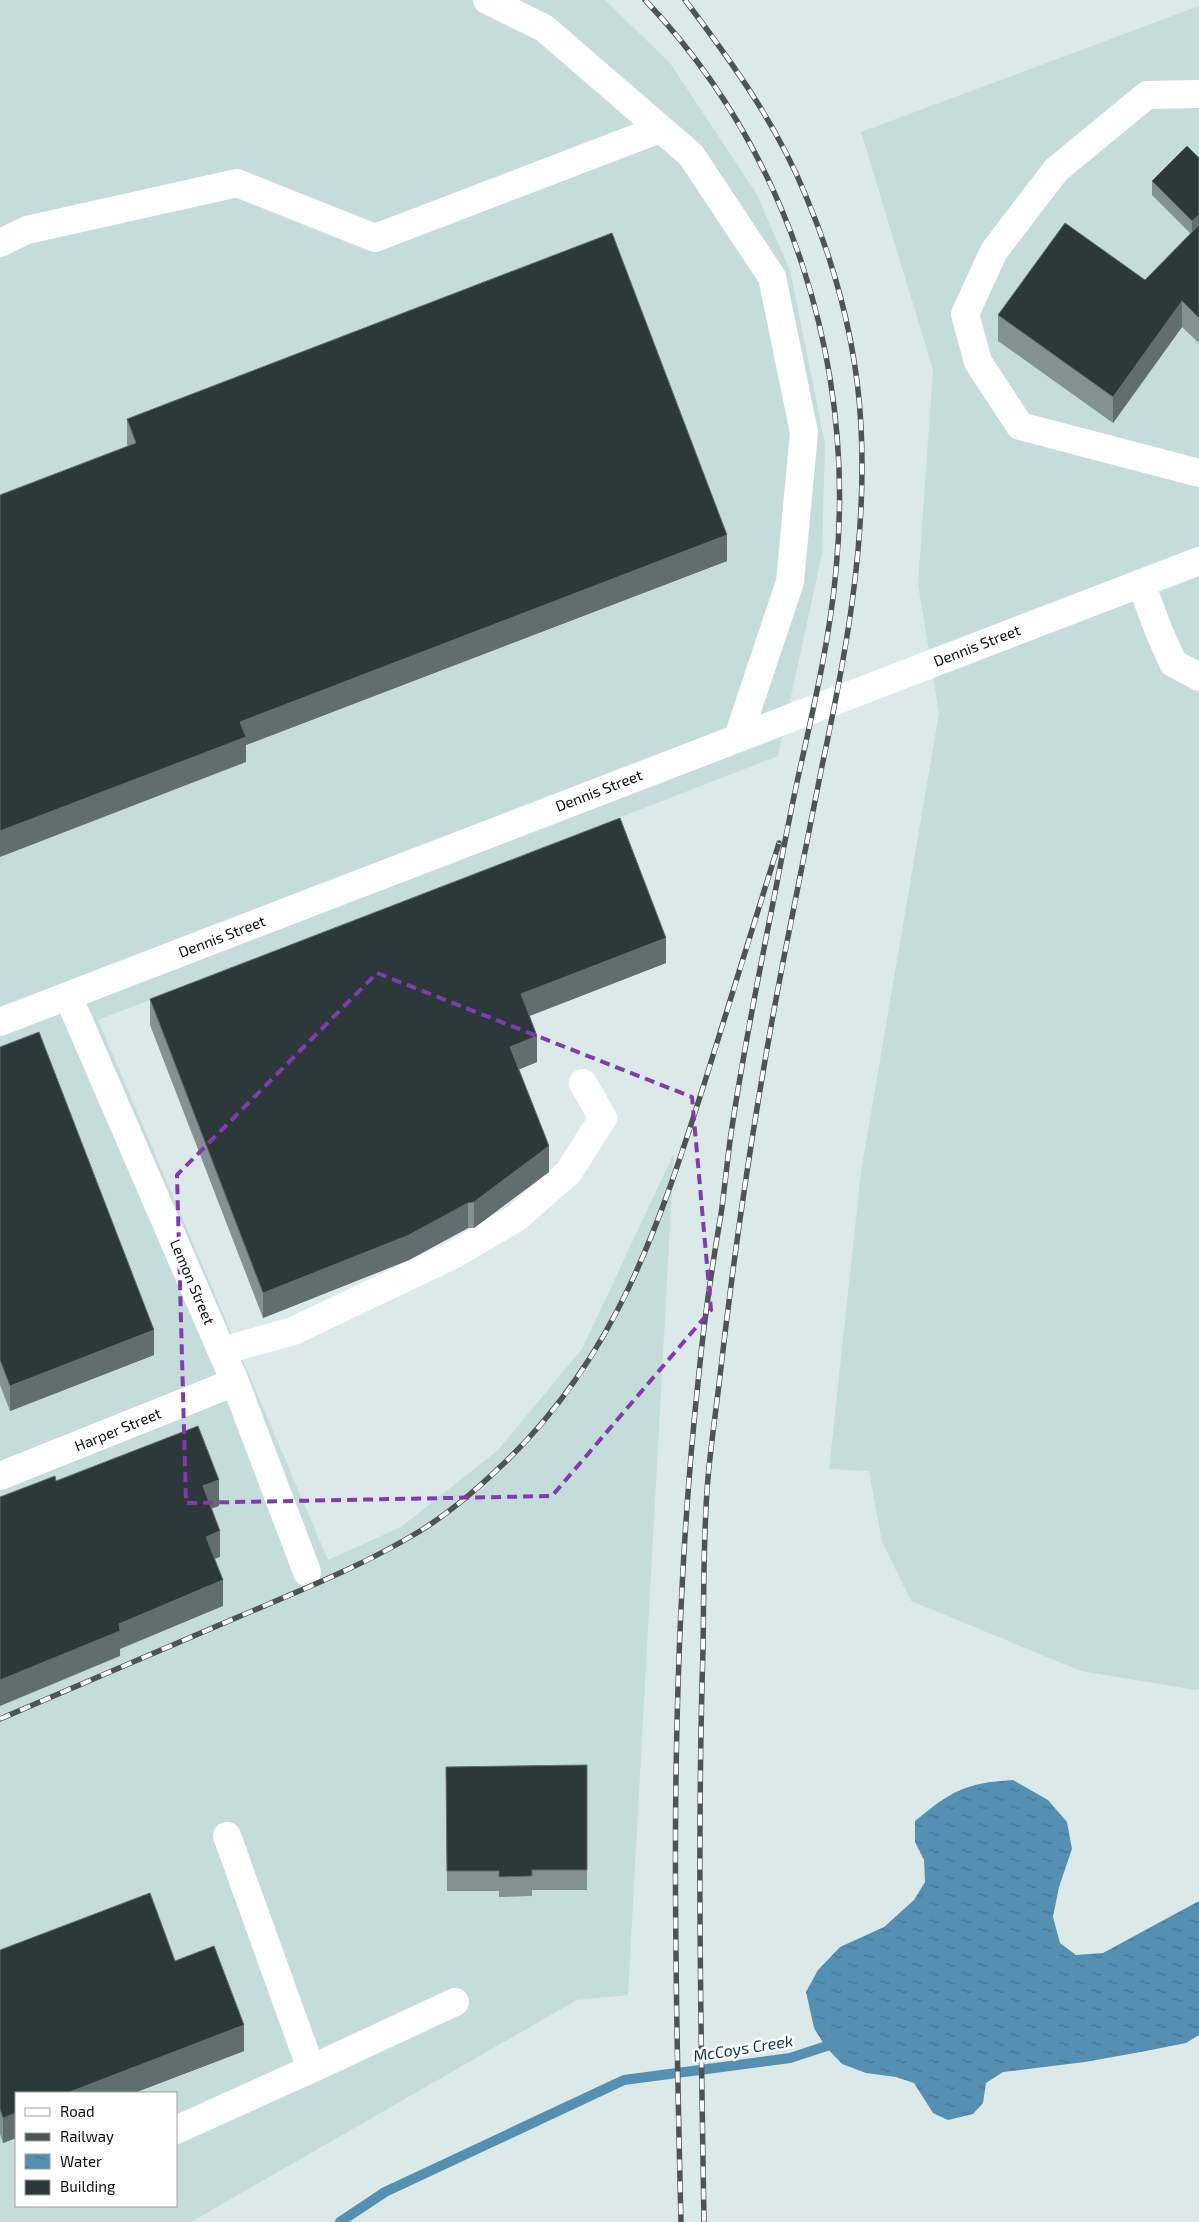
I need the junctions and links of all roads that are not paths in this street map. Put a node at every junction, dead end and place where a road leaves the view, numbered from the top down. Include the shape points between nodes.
1 (487, 0) edge
2 (1199, 94) edge
3 (660, 129) junction
4 (0, 243) edge
5 (1199, 473) edge
6 (1199, 561) edge
7 (1141, 583) junction
8 (1199, 677) edge
9 (738, 737) junction
10 (68, 996) junction
11 (0, 1022) edge
12 (583, 1082) dead end
13 (222, 1351) junction
14 (235, 1382) junction
15 (0, 1476) edge
16 (308, 1572) dead end
17 (227, 1836) dead end
18 (455, 2002) dead end
19 (311, 2069) junction
20 (178, 2129) edge

1 - 3 street via 544,28
2 - 5 street via 1147,95 1056,170 994,251 965,314 978,362 1020,426
3 - 4 street via 375,238 237,183 27,230
3 - 9 street via 691,156 772,277 804,432 790,582
6 - 7 street, Dennis Street
7 - 8 street via 1173,663
7 - 9 street, Dennis Street
9 - 10 street, Dennis Street
10 - 11 street, Dennis Street
10 - 13 street, Lemon Street
12 - 13 street via 603,1118 568,1173 516,1218 456,1254 293,1331
13 - 14 street, Lemon Street
14 - 15 street, Harper Street
14 - 16 street, Lemon Street
17 - 19 street
18 - 19 street
19 - 20 street

